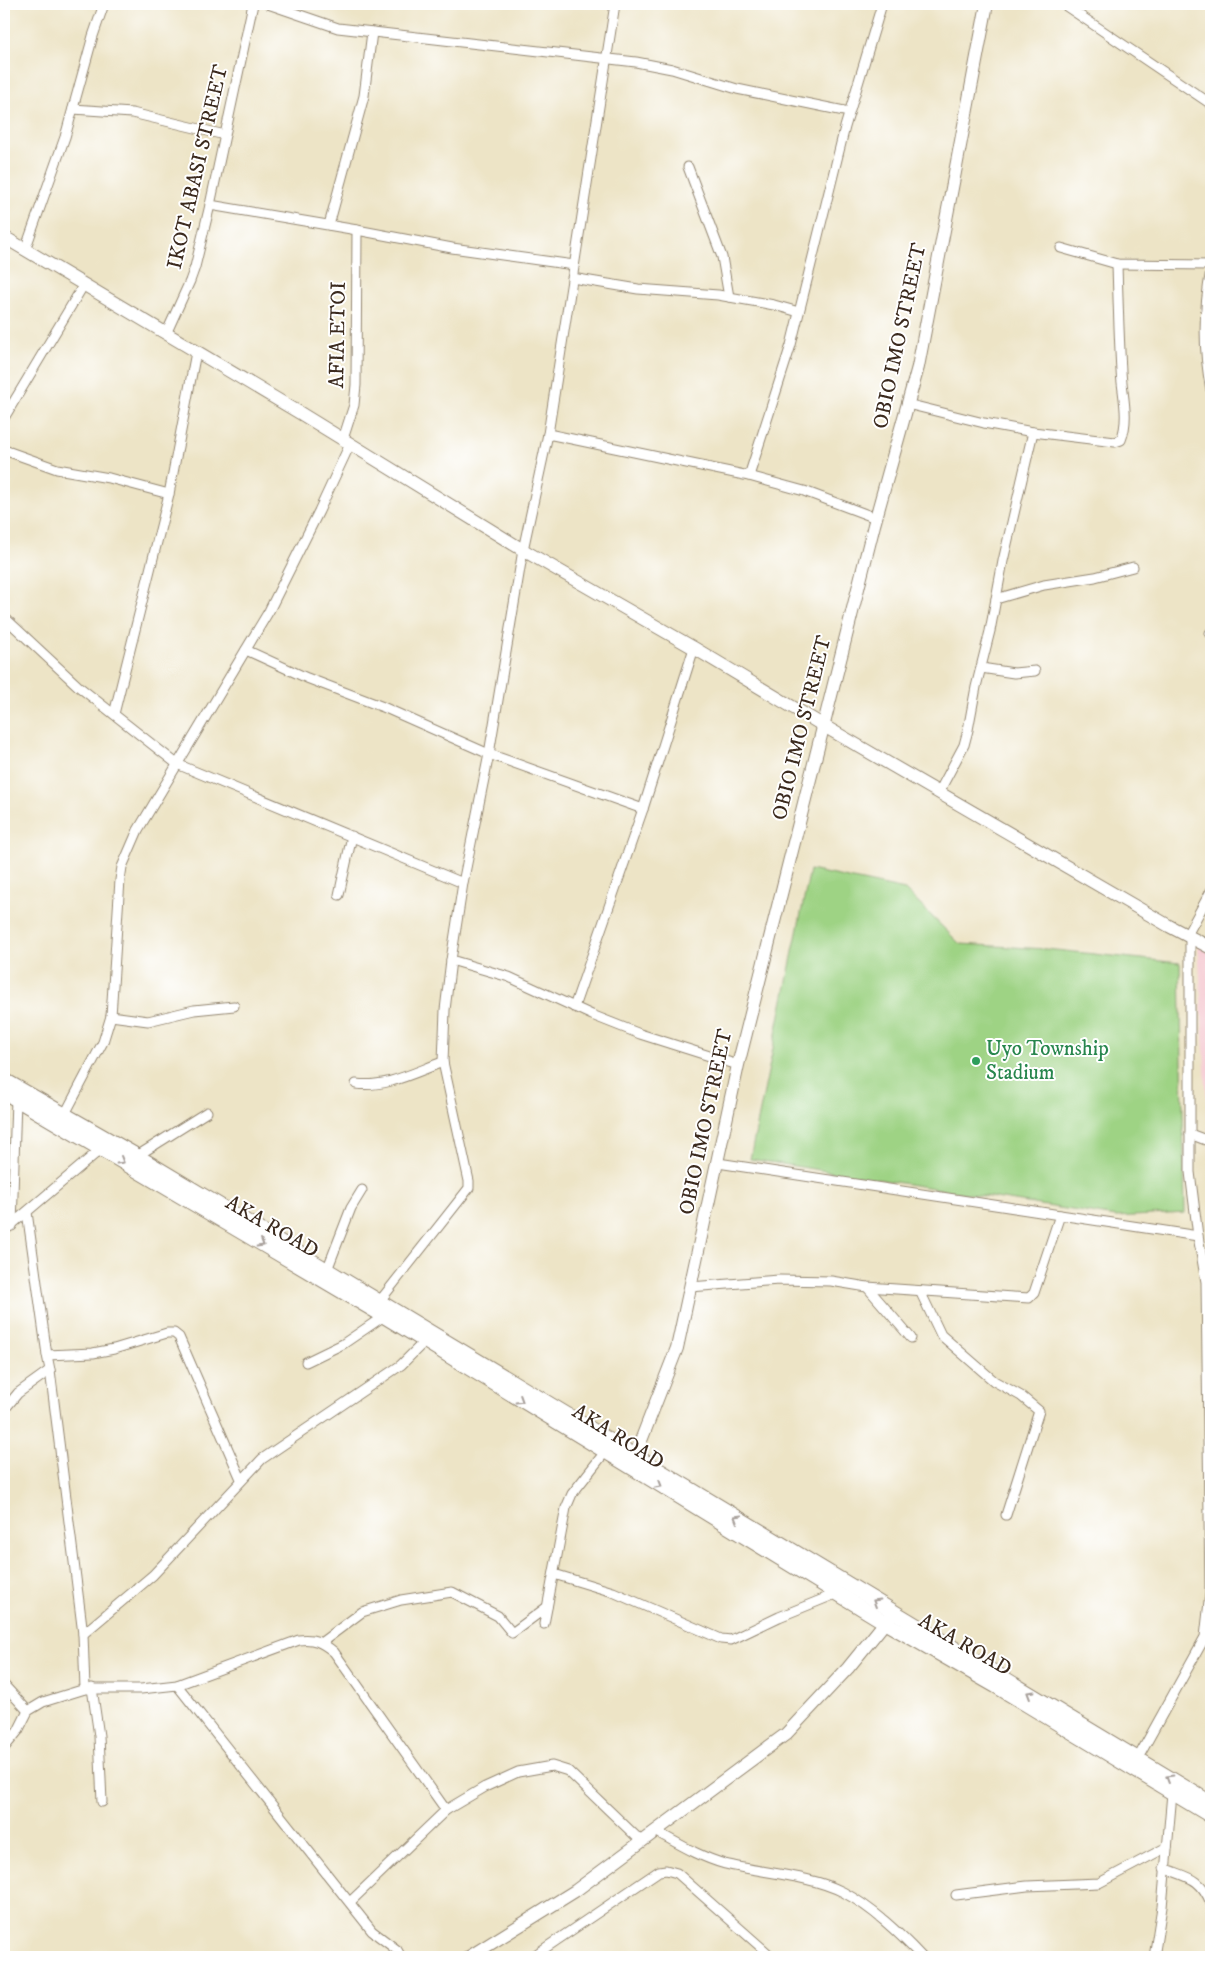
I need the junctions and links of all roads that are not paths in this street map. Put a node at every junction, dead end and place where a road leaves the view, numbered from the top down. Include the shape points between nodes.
1 (104, 4) edge
2 (253, 4) edge
3 (268, 4) edge
4 (615, 4) edge
5 (882, 4) edge
6 (987, 4) edge
7 (1063, 4) edge
8 (372, 32) junction
9 (607, 59) junction
10 (1211, 104) edge
11 (73, 109) junction
12 (849, 112) junction
13 (225, 135) junction
14 (688, 167) dead end
15 (210, 205) junction
16 (329, 225) junction
17 (357, 230) junction
18 (4, 237) edge
19 (1061, 248) dead end
20 (24, 250) junction
21 (1117, 264) junction
22 (574, 265) junction
23 (1211, 265) edge
24 (1211, 270) edge
25 (572, 278) junction
26 (83, 286) junction
27 (728, 296) junction
28 (800, 312) junction
29 (166, 334) junction
30 (196, 352) junction
31 (1211, 390) edge
32 (908, 404) junction
33 (4, 418) edge
34 (1033, 432) junction
35 (548, 434) junction
36 (346, 442) junction
37 (4, 450) edge
38 (749, 476) junction
39 (169, 494) junction
40 (876, 518) junction
41 (523, 550) junction
42 (1133, 567) dead end
43 (996, 599) junction
44 (4, 618) edge
45 (694, 648) junction
46 (246, 650) junction
47 (981, 668) junction
48 (1035, 671) dead end
49 (114, 714) junction
50 (824, 726) junction
51 (489, 754) junction
52 (178, 764) junction
53 (939, 792) junction
54 (643, 808) junction
55 (352, 836) junction
56 (463, 883) junction
57 (1211, 891) edge
58 (339, 894) dead end
59 (1187, 935) junction
60 (1211, 948) edge
61 (451, 960) junction
62 (234, 1006) dead end
63 (574, 1007) junction
64 (111, 1016) junction
65 (443, 1062) junction
66 (738, 1065) junction
67 (4, 1080) edge
68 (356, 1084) dead end
69 (10, 1096) edge
70 (207, 1112) dead end
71 (64, 1116) junction
72 (1190, 1134) junction
73 (1211, 1142) edge
74 (101, 1149) junction
75 (137, 1156) junction
76 (718, 1164) junction
77 (362, 1190) dead end
78 (27, 1212) junction
79 (1060, 1215) junction
80 (8, 1229) edge
81 (1198, 1236) junction
82 (327, 1270) junction
83 (690, 1286) junction
84 (867, 1288) junction
85 (920, 1291) junction
86 (382, 1309) junction
87 (1209, 1310) edge
88 (911, 1338) dead end
89 (425, 1341) junction
90 (47, 1355) junction
91 (306, 1362) dead end
92 (50, 1370) junction
93 (4, 1410) edge
94 (605, 1452) junction
95 (635, 1456) junction
96 (241, 1479) junction
97 (1006, 1515) dead end
98 (554, 1574) junction
99 (838, 1593) junction
100 (548, 1607) junction
101 (890, 1617) junction
102 (544, 1624) dead end
103 (83, 1634) junction
104 (322, 1642) junction
105 (4, 1685) edge
106 (177, 1685) junction
107 (89, 1688) junction
108 (28, 1711) junction
109 (4, 1748) edge
110 (1138, 1758) junction
111 (1172, 1793) junction
112 (102, 1802) dead end
113 (1211, 1803) edge
114 (446, 1810) junction
115 (1211, 1816) edge
116 (656, 1832) junction
117 (642, 1842) junction
118 (1167, 1847) junction
119 (1164, 1868) junction
120 (956, 1895) dead end
121 (350, 1902) junction
122 (1211, 1903) edge
123 (401, 1957) edge
124 (469, 1957) edge
125 (532, 1957) edge
126 (772, 1957) edge
127 (922, 1957) edge
128 (1154, 1957) edge

1 - 11 street
2 - 13 street, IKOT ABASI STREET
3 - 8 street via 326,25
4 - 9 street
5 - 12 street
6 - 32 street, OBIO IMO STREET via 918,367
7 - 10 street
8 - 9 street
8 - 16 street via 364,96
9 - 12 street via 672,69 737,89
9 - 22 street
11 - 13 street via 132,113
11 - 20 street
12 - 28 street
13 - 15 street, IKOT ABASI STREET
14 - 27 street via 722,257
15 - 16 street
15 - 29 street, IKOT ABASI STREET via 190,281
16 - 17 street
17 - 22 street via 452,248
17 - 36 street, AFIA ETOI via 356,385
18 - 20 street
19 - 21 street
20 - 26 street
21 - 23 street
21 - 34 street via 1121,376 1126,417 1121,440 1115,442
22 - 25 street
24 - 31 street via 1206,299 1205,346
25 - 27 street via 638,289
25 - 35 street
26 - 29 street
26 - 33 street
27 - 28 street
28 - 38 street
29 - 30 street
30 - 36 street
30 - 39 street
32 - 34 street
32 - 40 street, OBIO IMO STREET
34 - 43 street
35 - 38 street
35 - 41 street
36 - 41 street
36 - 46 street, AFIA ETOI via 319,511
37 - 39 street via 57,469 110,478
38 - 40 street
39 - 49 street
40 - 50 street, OBIO IMO STREET
41 - 45 street
41 - 51 street
42 - 43 street via 1095,577 1044,584
43 - 47 street
44 - 49 street
45 - 50 street
45 - 54 street
46 - 51 street
46 - 52 street, AFIA ETOI
47 - 48 street via 1014,673
47 - 53 street via 964,745
49 - 52 street
50 - 53 street
50 - 66 street, OBIO IMO STREET
51 - 54 street
51 - 56 street
52 - 55 street
52 - 64 street, AFIA ETOI via 138,830 122,867
53 - 59 street
54 - 63 street
55 - 56 street
55 - 58 street
56 - 61 street
57 - 59 street
59 - 60 street
59 - 72 street via 1190,936
61 - 63 street via 509,977
61 - 65 street
62 - 64 street via 194,1010 148,1021
63 - 66 street via 640,1034
64 - 71 street, AFIA ETOI via 102,1042
65 - 68 street via 395,1080 370,1086
65 - 86 street via 468,1188
66 - 76 street, OBIO IMO STREET
67 - 71 main road, AKA ROAD
69 - 74 main road, AKA ROAD
69 - 80 street
70 - 75 street
71 - 75 main road, AKA ROAD
72 - 73 street
72 - 81 street via 1190,1172
74 - 78 street
74 -> 86 main road, AKA ROAD
75 - 82 main road, AKA ROAD
76 - 79 street
76 - 83 street, OBIO IMO STREET
77 - 82 street via 351,1208
78 - 80 street
78 - 90 street
79 - 81 street
79 - 85 street via 1034,1293 1029,1298
81 - 87 street
82 - 86 main road, AKA ROAD
83 - 84 street via 779,1280 830,1281
83 - 95 street, OBIO IMO STREET via 677,1348
84 - 85 street
84 - 88 street
85 - 97 street via 941,1335 994,1381 1039,1411
86 - 89 main road, AKA ROAD
86 - 91 street via 343,1344
86 - 95 main road, AKA ROAD
87 - 110 street via 1208,1621 1205,1637
89 -> 94 main road, AKA ROAD
89 - 96 street via 401,1365 287,1441
90 - 92 street
90 - 96 street via 93,1353 174,1333 179,1337
92 - 93 street via 18,1393
92 - 103 street
94 - 98 street via 572,1494 566,1508
94 -> 99 main road, AKA ROAD
101 -> 95 main road, AKA ROAD
96 - 103 street via 153,1575
98 - 99 street via 613,1592 721,1639 731,1640
98 - 100 street
99 - 101 main road, AKA ROAD
100 - 102 street
100 - 104 street via 512,1633 498,1616 452,1592 401,1600 362,1612
110 -> 101 main road, AKA ROAD
101 - 111 main road, AKA ROAD
101 - 116 street via 786,1734
103 - 107 street
104 - 106 street via 309,1638 299,1640
104 - 114 street via 334,1652
105 - 108 street
106 - 107 street
106 - 121 street
107 - 108 street via 43,1702
107 - 112 street via 99,1736
108 - 109 street
113 -> 110 main road, AKA ROAD
111 - 115 main road, AKA ROAD
111 - 118 street
114 - 117 street via 518,1772 552,1766 568,1771
114 - 121 street
116 - 117 street
116 - 127 street via 700,1856 814,1882 842,1892 872,1911
117 - 124 street via 576,1892
118 - 119 street
118 - 120 street via 1098,1883 1028,1886
119 - 122 street via 1198,1881
119 - 128 street
121 - 123 street via 372,1931 397,1950
125 - 126 street via 659,1871 666,1870 676,1873

